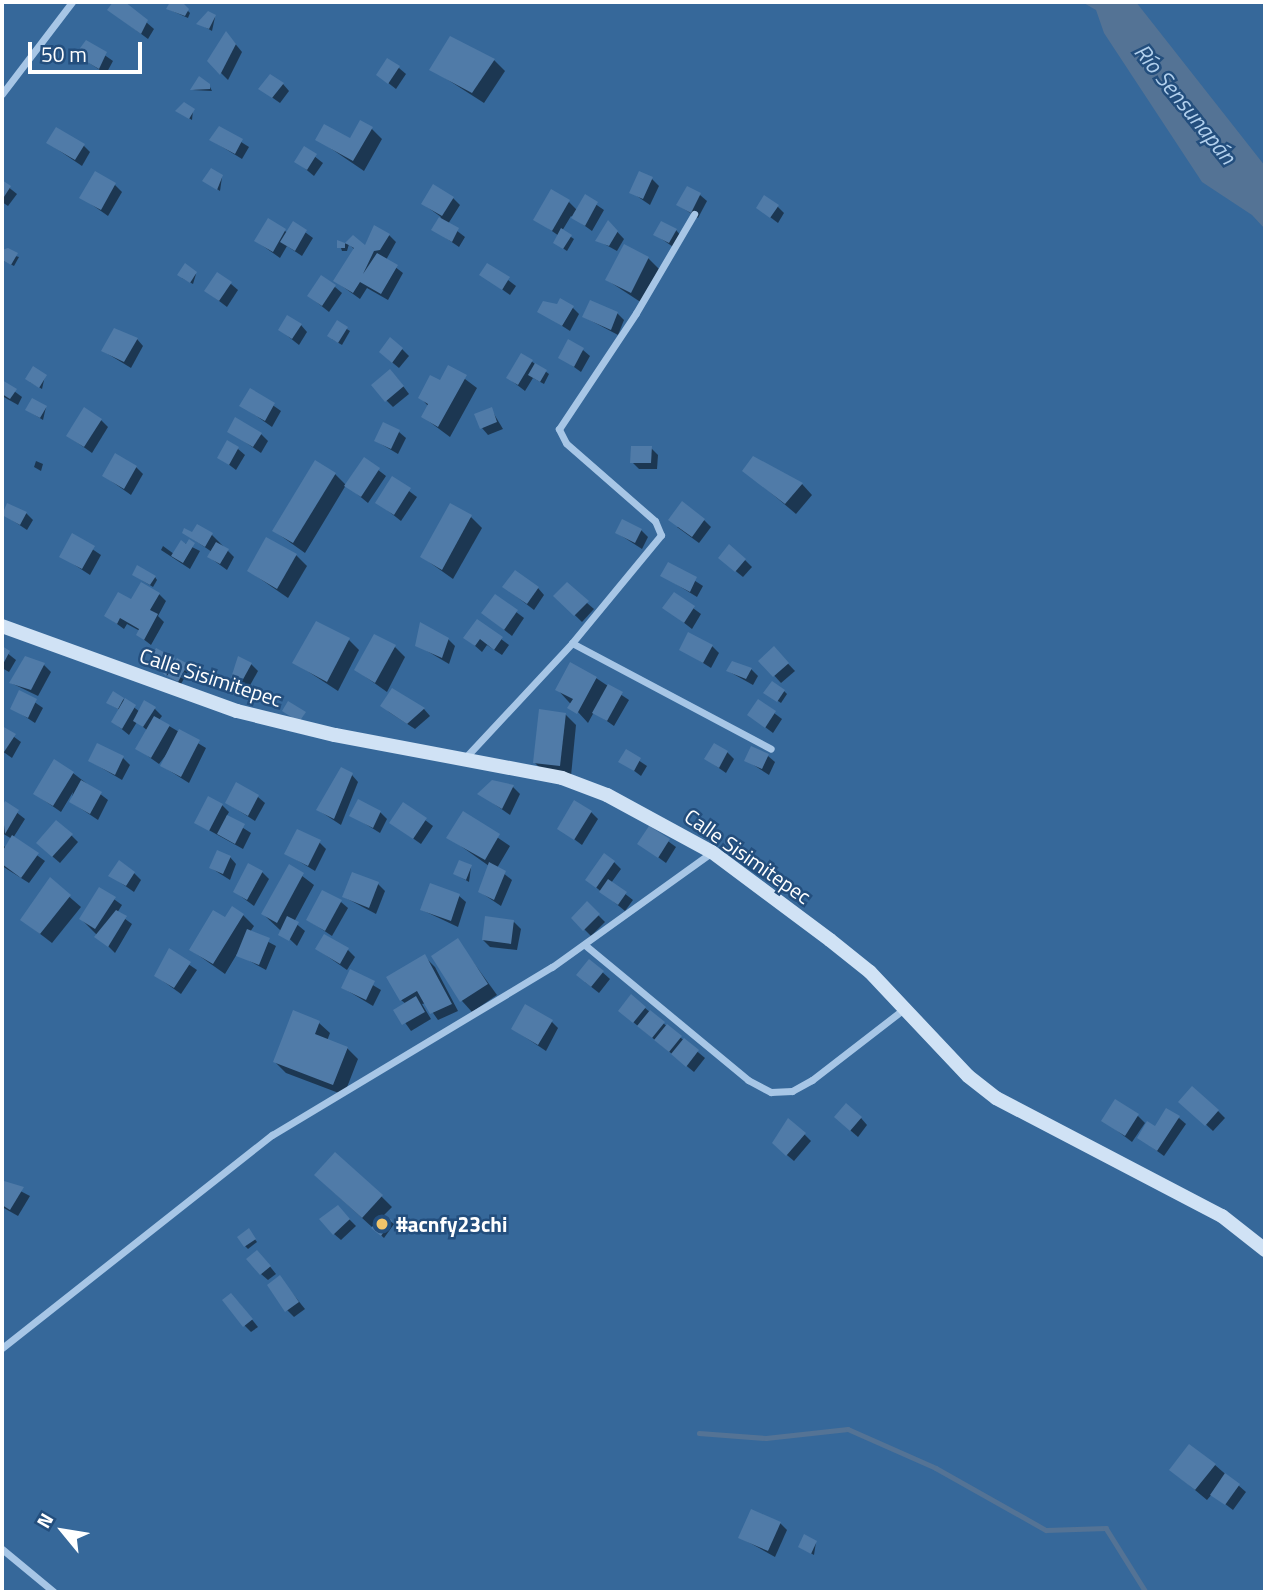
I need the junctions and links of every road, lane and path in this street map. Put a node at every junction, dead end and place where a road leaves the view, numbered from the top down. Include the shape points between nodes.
1 (72, 2) edge
2 (2, 94) edge
3 (694, 214) dead end
4 (2, 626) edge
5 (572, 643) junction
6 (771, 749) dead end
7 (463, 759) junction
8 (712, 852) junction
9 (585, 945) junction
10 (905, 1008) junction
11 (1265, 1250) edge
12 (2, 1348) edge
13 (2, 1549) edge
14 (51, 1591) edge

1 - 2 street
3 - 5 street via 636,313 559,429 566,443 654,521 660,535
4 - 7 street, Calle Sisimitepec via 237,710 335,735
5 - 6 street
5 - 7 street
7 - 8 street, Calle Sisimitepec via 562,778 607,795
8 - 9 street
8 - 10 street, Calle Sisimitepec via 830,940
9 - 10 street via 748,1080 771,1092 792,1091 812,1080
9 - 12 street via 272,1135
10 - 11 street, Calle Sisimitepec via 968,1076 996,1098 1222,1216
13 - 14 street

